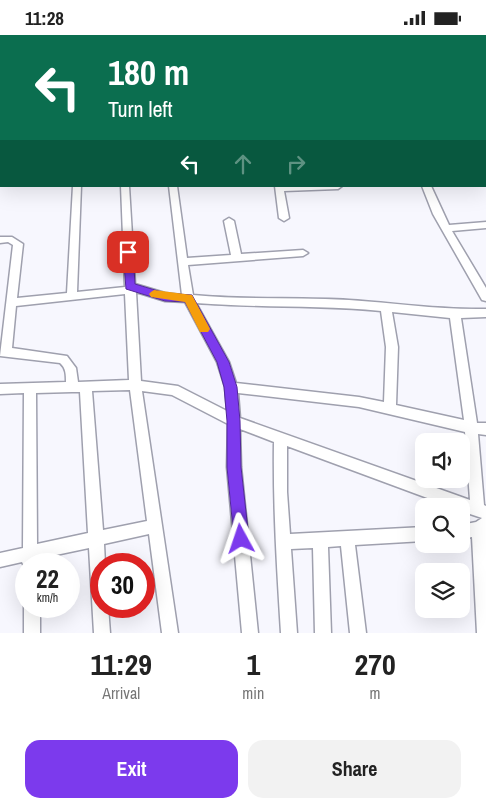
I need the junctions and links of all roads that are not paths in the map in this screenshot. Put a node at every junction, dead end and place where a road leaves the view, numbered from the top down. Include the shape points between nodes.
1 (77, 187) edge
2 (126, 187) edge
3 (173, 187) edge
4 (279, 187) edge
5 (426, 187) edge
6 (284, 218) dead end
7 (229, 221) dead end
8 (486, 225) edge
9 (446, 228) junction
10 (0, 239) edge
11 (303, 253) dead end
12 (237, 258) junction
13 (182, 262) junction
14 (130, 288) junction
15 (72, 296) junction
16 (486, 297) edge
17 (188, 298) junction
18 (12, 303) junction
19 (386, 307) junction
20 (455, 313) junction
21 (486, 313) edge
22 (3, 351) edge
23 (135, 385) junction
24 (79, 386) junction
25 (230, 387) junction
26 (30, 388) junction
27 (0, 389) edge
28 (390, 408) junction
29 (234, 421) junction
30 (479, 428) edge
31 (281, 439) junction
32 (482, 512) edge
33 (155, 526) junction
34 (483, 526) edge
35 (470, 530) edge
36 (415, 534) edge
37 (347, 537) junction
38 (96, 539) junction
39 (320, 539) junction
40 (282, 542) junction
41 (30, 553) edge
42 (50, 553) edge
43 (0, 560) edge
44 (15, 560) edge
45 (32, 618) edge
46 (32, 633) edge
47 (102, 633) edge
48 (170, 633) edge
49 (250, 633) edge
50 (289, 633) edge
51 (323, 633) edge
52 (358, 633) edge
53 (485, 633) edge

1 - 15 street
2 - 14 street
3 - 13 street
4 - 6 street
5 - 9 street
7 - 12 street
8 - 9 street
9 - 16 street
10 - 18 street via 18,244
11 - 12 street
12 - 13 street
13 - 17 street
14 - 15 street
14 - 17 street via 165,297
14 - 23 street
15 - 18 street
17 - 19 street
17 - 25 street via 223,362
18 - 22 street
19 - 20 street
19 - 28 street via 392,347
20 - 21 street
20 - 30 street
22 - 24 street via 64,359
23 - 24 street
23 - 29 street via 174,390
23 - 33 street
24 - 26 street
24 - 38 street
25 - 28 street
25 - 29 street
26 - 27 street
26 - 41 street
28 - 30 street
29 - 31 street
29 - 49 street via 234,467
30 - 32 street
31 - 32 street
31 - 40 street
33 - 38 street
33 - 48 street
34 - 35 street
34 - 53 street
36 - 37 street
37 - 39 street
37 - 52 street
38 - 42 street
38 - 47 street
39 - 40 street
39 - 51 street
40 - 50 street
43 - 44 street
45 - 46 street

